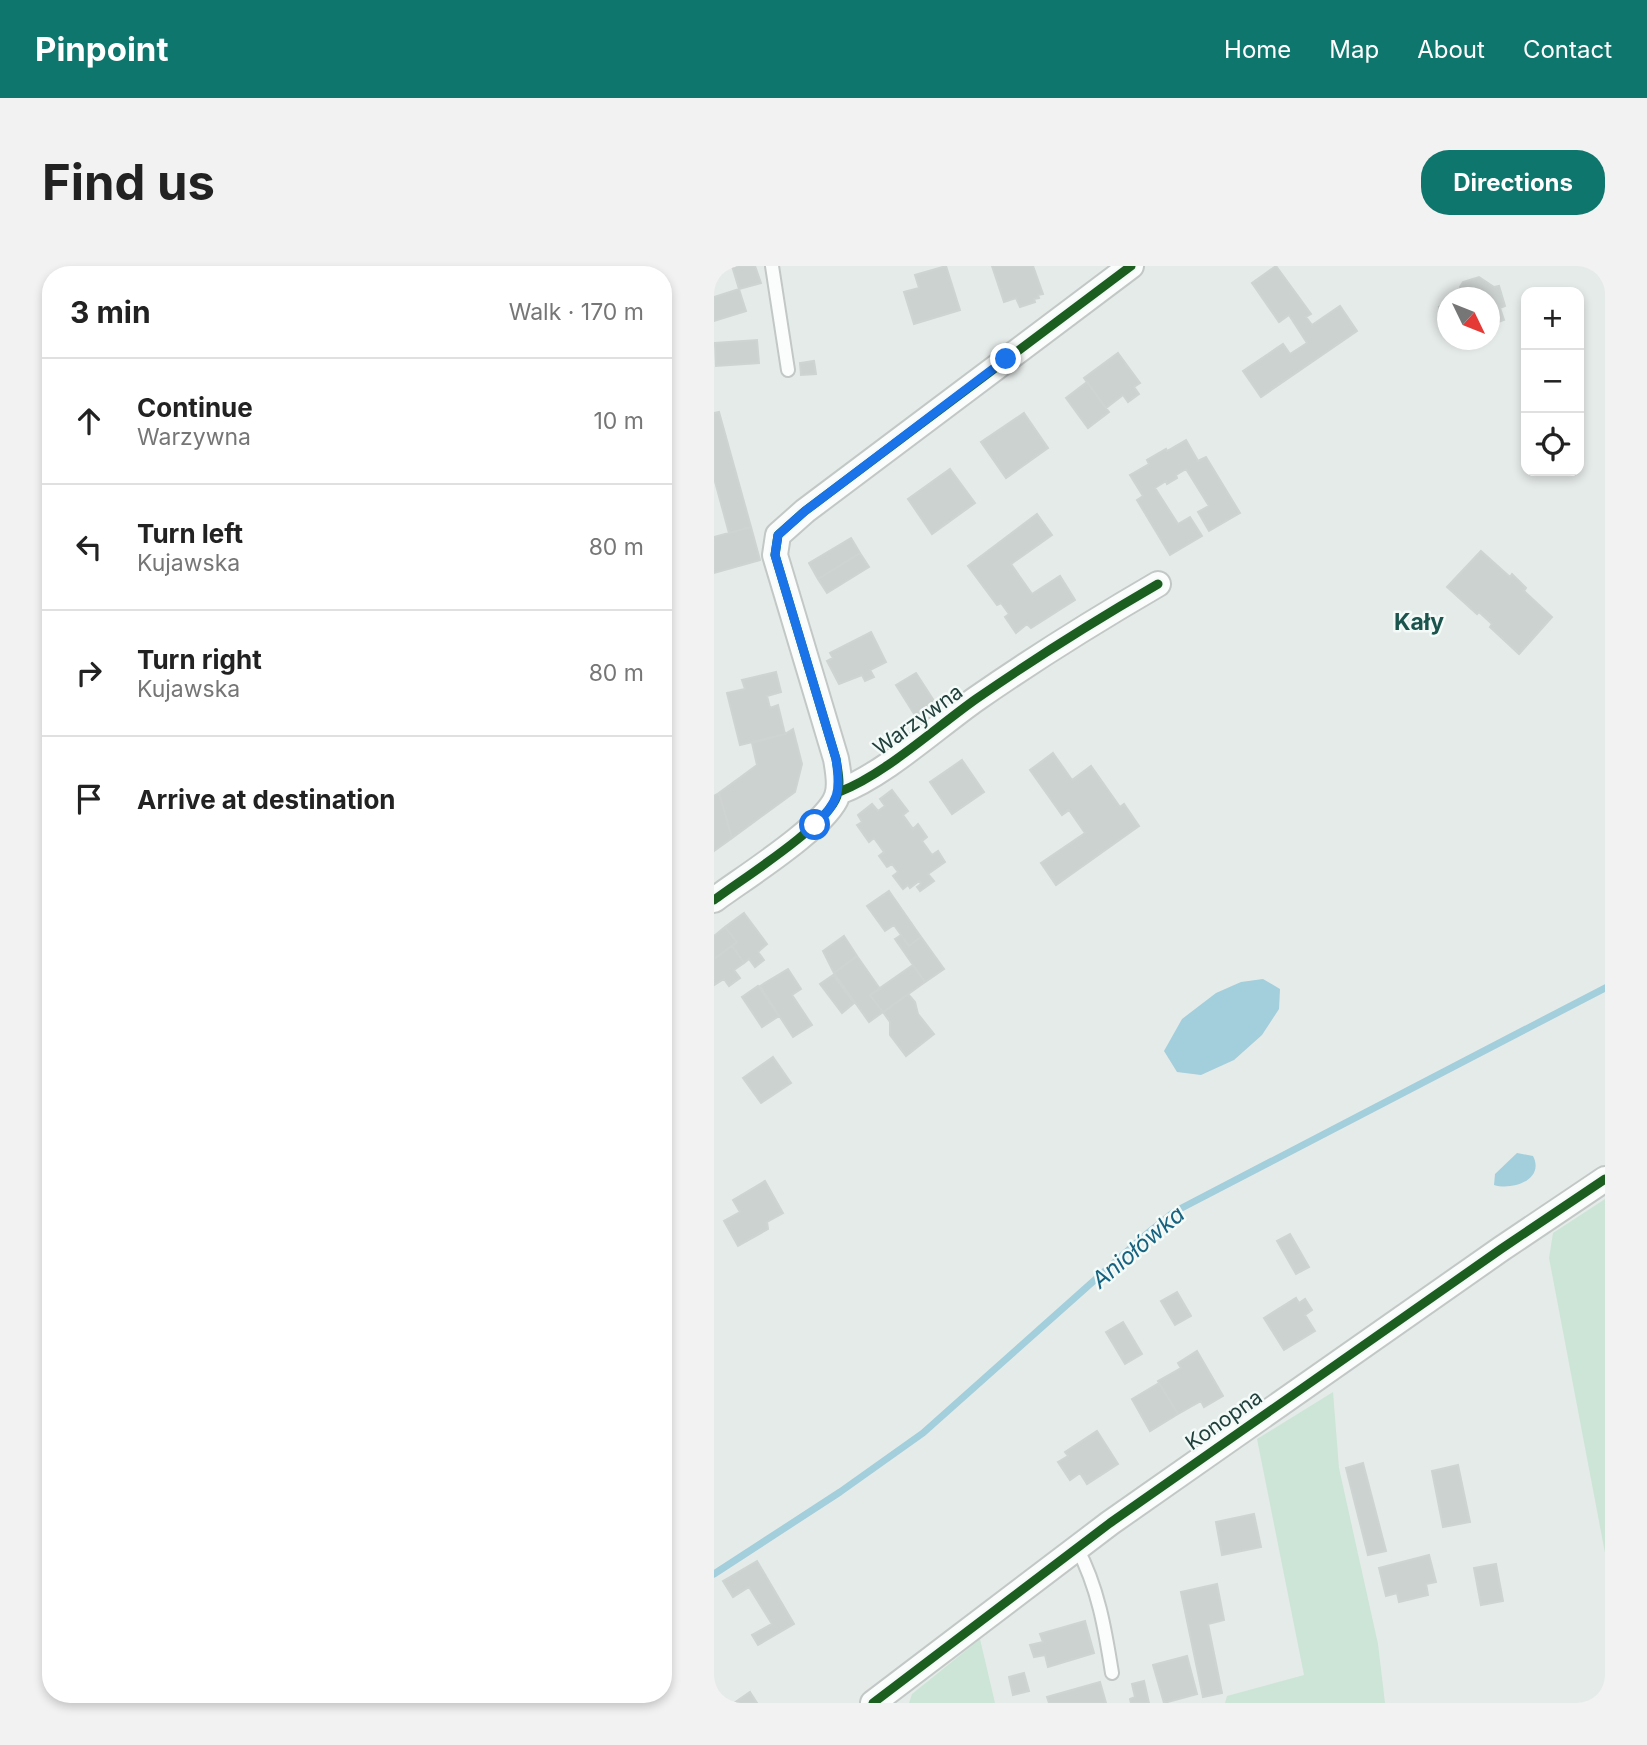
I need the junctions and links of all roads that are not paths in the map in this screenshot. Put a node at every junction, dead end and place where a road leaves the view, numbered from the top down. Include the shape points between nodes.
1 (772, 266) edge
2 (1131, 266) edge
3 (788, 370) dead end
4 (1157, 584) dead end
5 (839, 792) junction
6 (714, 900) edge
7 (1605, 1179) edge
8 (1077, 1548) junction
9 (1112, 1673) dead end
10 (882, 1700) edge

1 - 3 lane
2 - 5 street via 778,535 775,555 836,759
4 - 5 street, Warzywna via 977,698 865,780
5 - 6 street, Warzywna via 834,805 815,825
7 - 8 street, Konopna
8 - 9 lane via 1089,1570 1103,1618
8 - 10 street, Konopna

